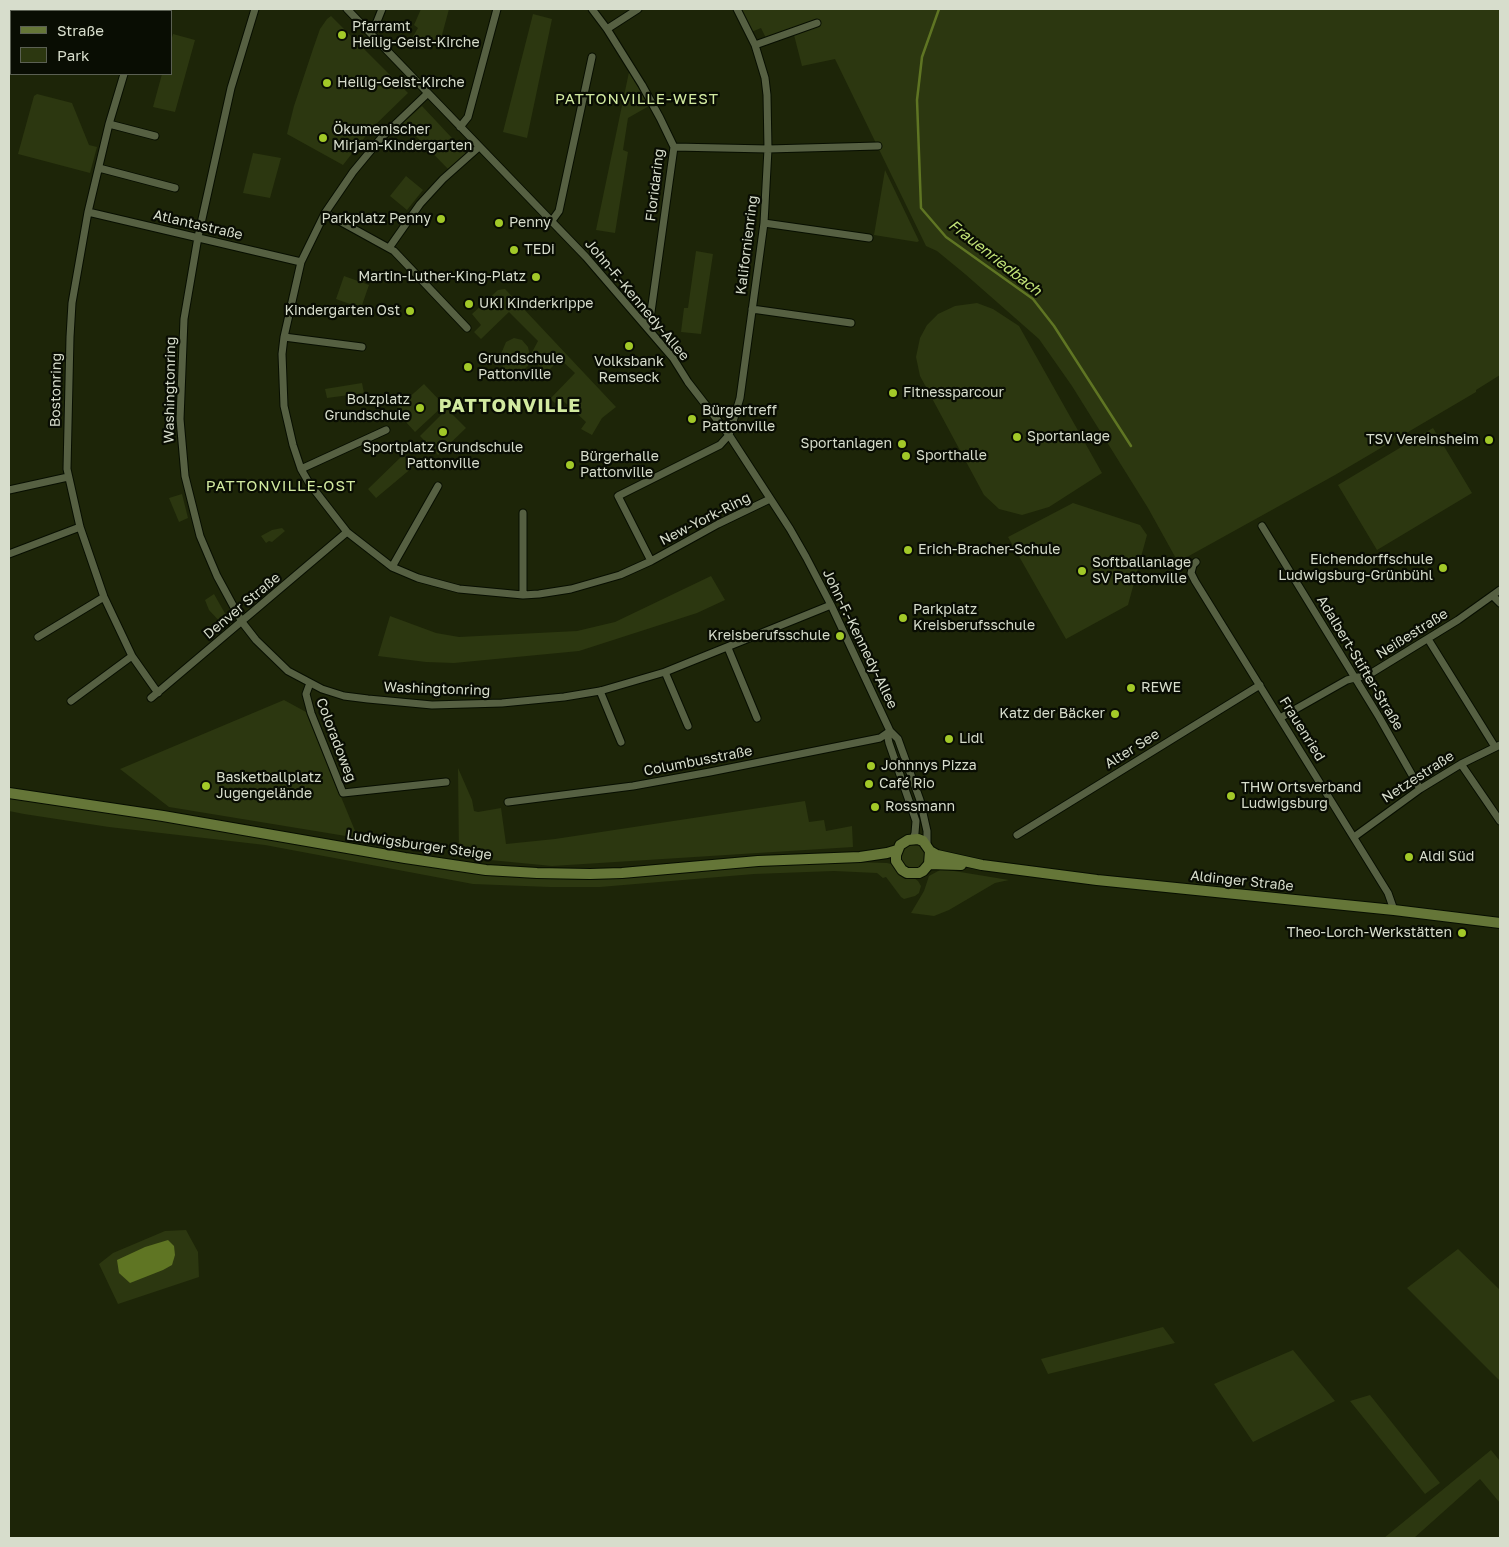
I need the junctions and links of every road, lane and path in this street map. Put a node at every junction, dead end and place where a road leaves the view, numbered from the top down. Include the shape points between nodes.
1 (256, 9) edge
2 (347, 9) edge
3 (382, 9) edge
4 (497, 9) edge
5 (592, 9) edge
6 (638, 9) edge
7 (737, 9) edge
8 (817, 23) dead end
9 (607, 29) junction
10 (370, 33) junction
11 (755, 45) junction
12 (592, 57) dead end
13 (124, 75) edge
14 (428, 94) junction
15 (109, 124) junction
16 (460, 127) junction
17 (155, 136) dead end
18 (878, 146) dead end
19 (479, 147) junction
20 (674, 147) junction
21 (768, 149) junction
22 (98, 168) junction
23 (175, 188) dead end
24 (88, 212) junction
25 (325, 213) junction
26 (551, 222) junction
27 (764, 223) junction
28 (198, 237) junction
29 (869, 238) dead end
30 (389, 248) junction
31 (302, 262) junction
32 (752, 309) junction
33 (850, 323) dead end
34 (644, 324) junction
35 (467, 328) dead end
36 (284, 337) junction
37 (362, 347) dead end
38 (386, 430) dead end
39 (729, 435) junction
40 (301, 469) junction
41 (68, 477) junction
42 (438, 486) dead end
43 (9, 490) edge
44 (770, 499) junction
45 (523, 513) dead end
46 (1262, 526) dead end
47 (80, 527) junction
48 (347, 532) junction
49 (9, 554) edge
50 (651, 562) junction
51 (1196, 562) dead end
52 (392, 567) junction
53 (1500, 590) edge
54 (523, 595) junction
55 (1493, 596) junction
56 (104, 597) junction
57 (1500, 604) edge
58 (831, 605) junction
59 (242, 622) junction
60 (38, 637) dead end
61 (1428, 639) junction
62 (728, 648) junction
63 (132, 656) junction
64 (666, 672) junction
65 (1355, 679) junction
66 (310, 683) junction
67 (1260, 685) junction
68 (600, 690) junction
69 (158, 692) junction
70 (151, 698) dead end
71 (71, 701) dead end
72 (757, 718) dead end
73 (1280, 718) junction
74 (688, 726) dead end
75 (890, 731) junction
76 (621, 742) dead end
77 (1498, 746) edge
78 (1461, 764) junction
79 (446, 782) dead end
80 (1420, 789) junction
81 (9, 793) edge
82 (508, 802) dead end
83 (1500, 822) edge
84 (1017, 835) dead end
85 (1354, 837) junction
86 (912, 839) junction
87 (929, 848) junction
88 (897, 850) junction
89 (860, 857) junction
90 (930, 864) junction
91 (982, 865) junction
92 (898, 866) junction
93 (1394, 910) junction
94 (1500, 923) edge

1 - 28 street, Washingtonring via 231,88
2 - 10 street, John-F.-Kennedy-Allee
3 - 10 street
4 - 16 street via 468,117
5 - 9 street, Floridaring
6 - 9 street
7 - 11 street, Kalifornienring
8 - 11 street
9 - 20 street, Floridaring
10 - 14 street, John-F.-Kennedy-Allee
11 - 21 street, Kalifornienring via 767,95
12 - 26 street via 559,210
13 - 15 street, Bostonring
14 - 16 street, John-F.-Kennedy-Allee
14 - 25 street, New-York-Ring via 382,136
15 - 17 street
15 - 22 street, Bostonring
16 - 19 street, John-F.-Kennedy-Allee
18 - 21 street
19 - 26 street, John-F.-Kennedy-Allee
19 - 30 street via 420,204
20 - 21 street
20 - 34 street, Floridaring via 651,312
21 - 27 street, Kalifornienring
22 - 23 street
22 - 24 street, Bostonring
24 - 28 street, Atlantastraße
24 - 41 street, Bostonring via 72,303
25 - 30 street
25 - 31 street, New-York-Ring
26 - 34 street, John-F.-Kennedy-Allee
27 - 29 street
27 - 32 street, Kalifornienring
28 - 31 street, Atlantastraße
28 - 59 street, Washingtonring via 184,319 180,419 185,476 200,536 216,576
30 - 35 street
31 - 36 street, New-York-Ring
32 - 33 street
32 - 39 street, Kalifornienring via 740,398
34 - 39 street, John-F.-Kennedy-Allee
36 - 37 street
36 - 40 street, New-York-Ring via 284,406
38 - 40 street
39 - 44 street, John-F.-Kennedy-Allee
39 - 50 street, New-York-Ring via 720,445 618,496
40 - 48 street, New-York-Ring
41 - 43 street
41 - 47 street, Bostonring
42 - 52 street
44 - 50 street, New-York-Ring
44 - 58 street, John-F.-Kennedy-Allee
45 - 54 street
46 - 65 street, Adalbert-Stifter-Straße
47 - 49 street
47 - 56 street, Bostonring
48 - 52 street, New-York-Ring
48 - 59 street, Denver Straße
50 - 54 street, New-York-Ring via 595,583
51 - 67 street, Frauenried via 1191,573 1194,581
52 - 54 street, New-York-Ring via 459,589
53 - 55 street, Neißestraße
55 - 57 street
55 - 61 street, Neißestraße
56 - 60 street
56 - 63 street, Bostonring
58 - 62 street, Washingtonring
58 - 75 street, John-F.-Kennedy-Allee
59 - 66 street, Washingtonring via 288,671
59 - 69 street, Denver Straße
61 - 65 street, Neißestraße via 1370,674
61 - 77 street
62 - 64 street, Washingtonring
62 - 72 street
63 - 69 street, Bostonring
63 - 71 street
64 - 68 street, Washingtonring
64 - 74 street
65 - 73 street, Neißestraße
65 - 80 street, Adalbert-Stifter-Straße
66 - 68 street, Washingtonring via 344,696 432,705 502,703
66 - 79 street, Coloradoweg via 306,694 311,713 343,793
67 - 73 street, Frauenried
67 - 84 street, Alter See
68 - 76 street
69 - 70 street, Denver Straße
73 - 85 street, Frauenried
75 - 82 street, Columbusstraße via 880,738 710,772 634,786
75 - 86 street, John-F.-Kennedy-Allee via 889,743 916,820
75 - 87 street, John-F.-Kennedy-Allee via 898,739 920,800
77 - 78 street, Netzestraße
78 - 80 street, Netzestraße
78 - 83 street
80 - 85 street, Netzestraße
81 - 89 main road, Ludwigsburger Steige via 486,870 590,874 758,860
85 - 93 street, Frauenried via 1388,893
86 - 87 main road via 918,839
86 - 88 main road via 903,842
87 - 90 main road
87 - 91 main road via 937,855
88 - 89 main road
88 - 92 main road
89 - 92 main road via 888,861
90 - 91 main road
90 - 92 main road via 924,871 913,874
91 - 93 main road, Aldinger Straße
93 - 94 main road, Aldinger Straße

